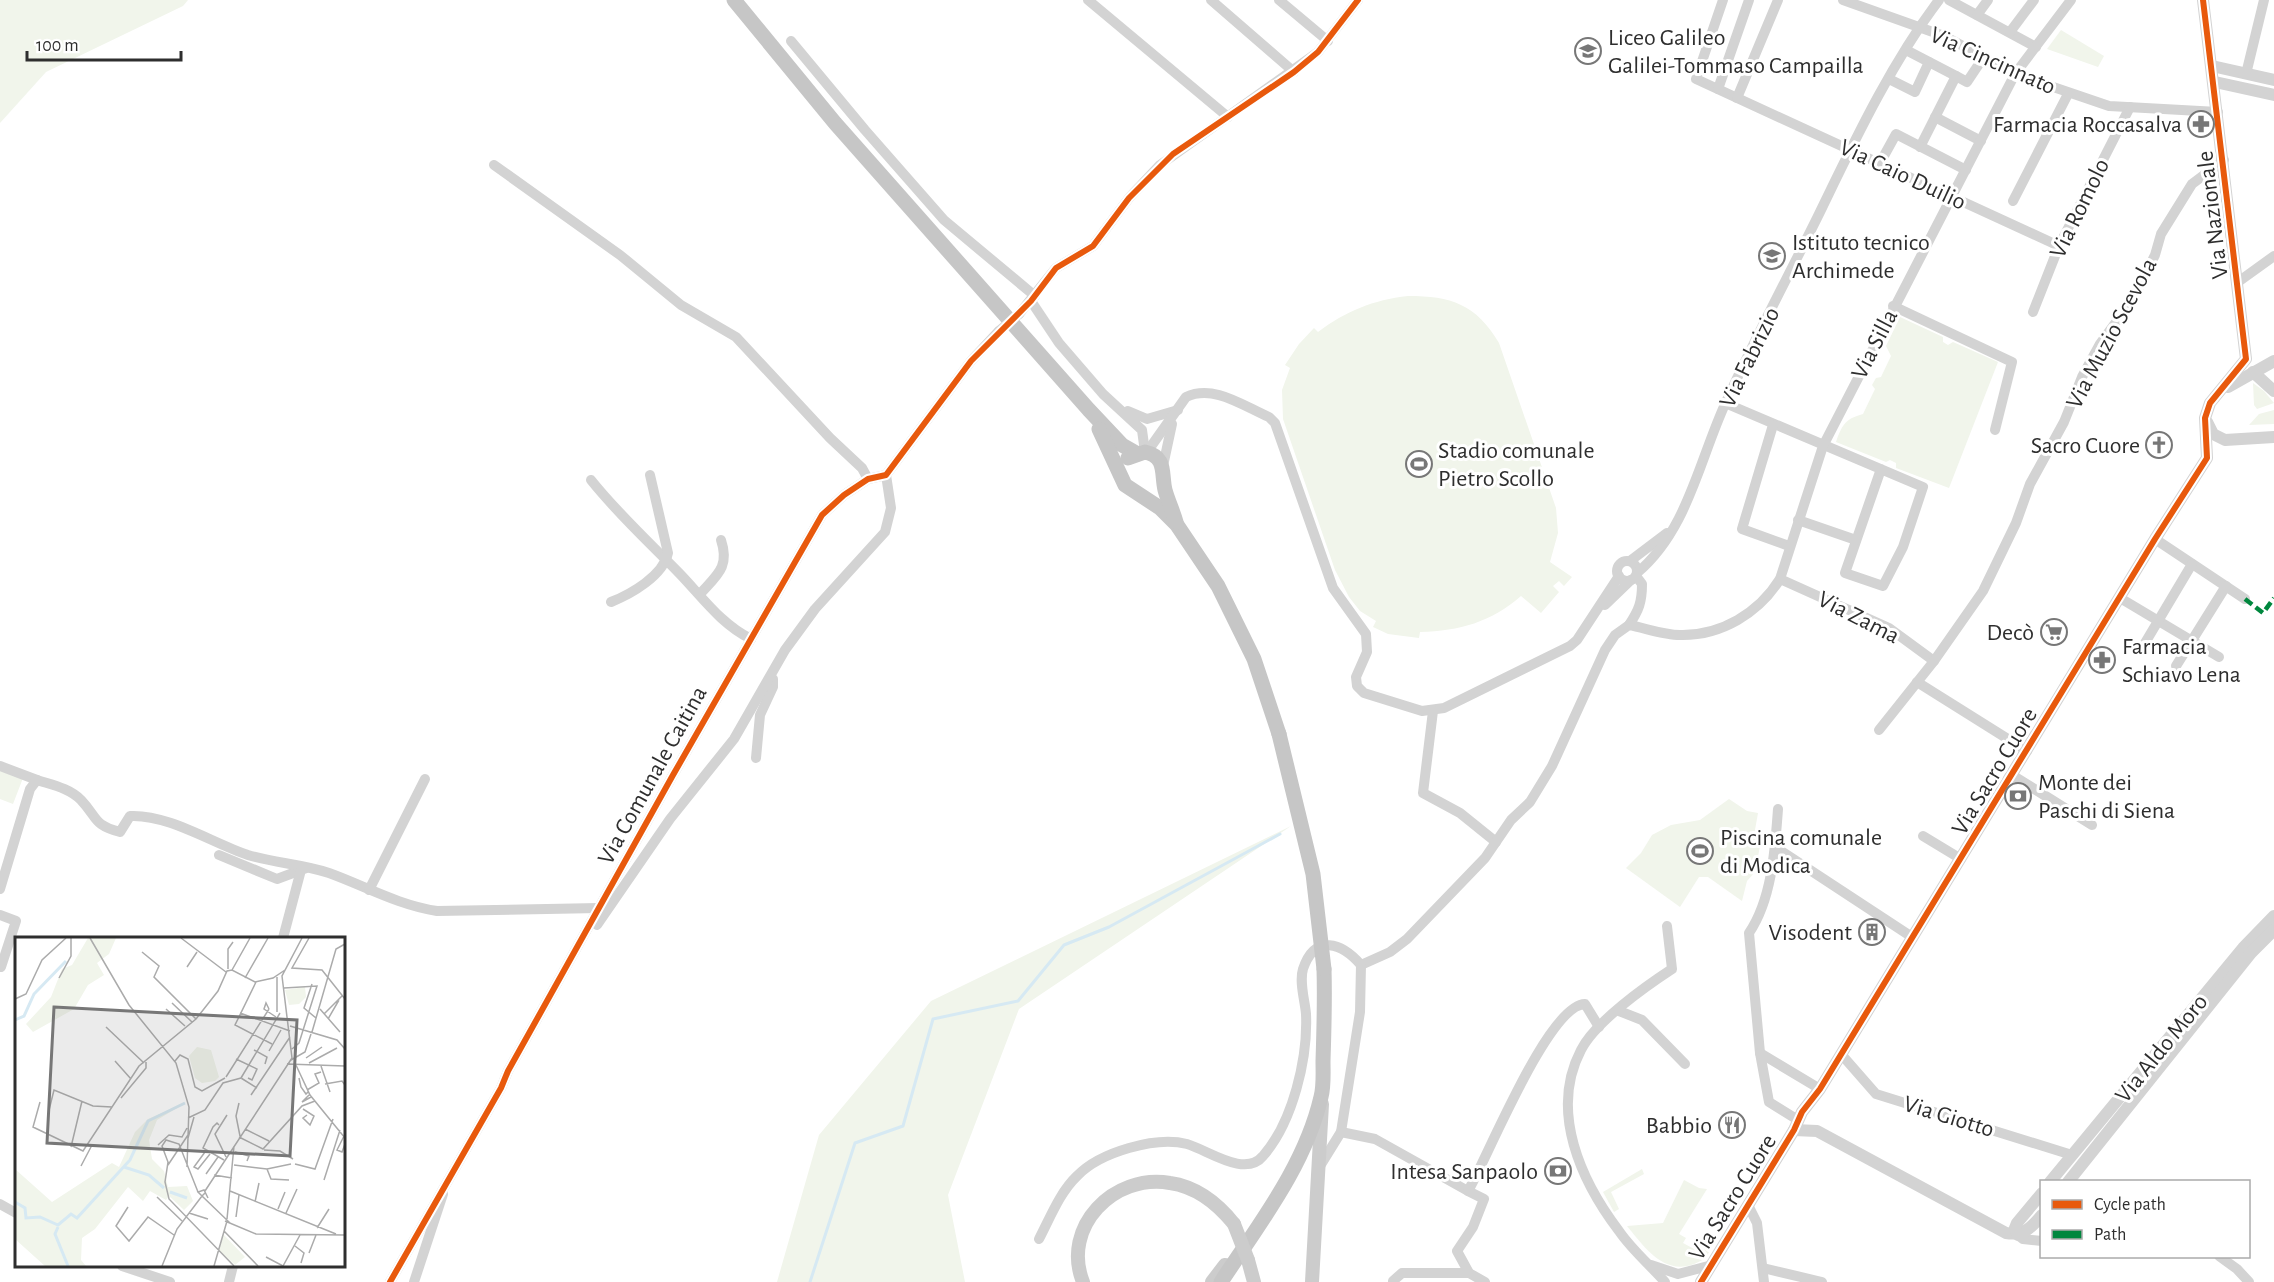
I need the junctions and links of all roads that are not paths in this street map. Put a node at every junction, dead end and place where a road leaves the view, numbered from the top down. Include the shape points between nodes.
1 (734, 0) edge
2 (1088, 0) edge
3 (1211, 0) edge
4 (1279, 0) edge
5 (1358, 0) edge
6 (1723, 0) edge
7 (1749, 0) edge
8 (1779, 0) edge
9 (1843, 0) edge
10 (1939, 0) edge
11 (1949, 0) edge
12 (1988, 0) edge
13 (2034, 0) edge
14 (2071, 0) edge
15 (2203, 0) edge
16 (2264, 0) edge
17 (1977, 15) junction
18 (1919, 26) junction
19 (2010, 32) junction
20 (792, 41) dead end
21 (1328, 41) junction
22 (2036, 46) junction
23 (1906, 50) junction
24 (1983, 58) junction
25 (1929, 62) junction
26 (2212, 66) junction
27 (1294, 72) junction
28 (2015, 74) junction
29 (2246, 74) junction
30 (1956, 76) junction
31 (1889, 79) junction
32 (2274, 80) edge
33 (2214, 82) junction
34 (1718, 90) junction
35 (2068, 94) junction
36 (2274, 95) edge
37 (1737, 98) junction
38 (2130, 107) junction
39 (2218, 112) junction
40 (1228, 117) junction
41 (1935, 117) junction
42 (1981, 141) junction
43 (1920, 147) junction
44 (1851, 149) junction
45 (2224, 160) junction
46 (1880, 163) junction
47 (494, 165) dead end
48 (1966, 170) junction
49 (1952, 197) junction
50 (2013, 201) dead end
51 (2059, 246) junction
52 (2274, 256) edge
53 (2238, 282) junction
54 (1033, 298) junction
55 (1893, 306) junction
56 (2033, 312) dead end
57 (2274, 361) edge
58 (2258, 370) junction
59 (2220, 392) junction
60 (2274, 392) edge
61 (1108, 399) junction
62 (1725, 403) junction
63 (1089, 410) junction
64 (1176, 412) junction
65 (2205, 418) junction
66 (1773, 425) junction
67 (1995, 430) dead end
68 (2274, 437) edge
69 (1822, 446) junction
70 (1143, 452) junction
71 (1881, 469) junction
72 (1163, 473) junction
73 (650, 475) dead end
74 (886, 475) junction
75 (1122, 478) junction
76 (868, 479) junction
77 (591, 480) dead end
78 (1142, 495) junction
79 (1798, 520) junction
80 (1177, 525) junction
81 (1672, 529) junction
82 (2155, 539) junction
83 (721, 540) dead end
84 (1856, 540) junction
85 (1789, 546) junction
86 (666, 560) junction
87 (1630, 561) junction
88 (2192, 564) junction
89 (1619, 576) junction
90 (1634, 576) junction
91 (1780, 579) junction
92 (2226, 586) junction
93 (700, 594) junction
94 (2120, 598) junction
95 (2245, 599) dead end
96 (611, 602) dead end
97 (1596, 613) junction
98 (2159, 621) junction
99 (1629, 625) junction
100 (751, 639) junction
101 (2192, 641) junction
102 (2142, 648) dead end
103 (2219, 657) dead end
104 (1934, 661) junction
105 (2176, 666) dead end
106 (774, 673) junction
107 (1917, 682) junction
108 (1433, 711) junction
109 (1879, 730) dead end
110 (2026, 751) junction
111 (756, 758) dead end
112 (0, 766) edge
113 (2012, 775) junction
114 (425, 779) dead end
115 (37, 780) junction
116 (1778, 809) dead end
117 (2092, 825) dead end
118 (1923, 836) dead end
119 (1496, 842) junction
120 (1775, 847) junction
121 (219, 855) dead end
122 (1961, 860) junction
123 (304, 869) junction
124 (615, 878) junction
125 (629, 878) junction
126 (0, 889) edge
127 (369, 890) junction
128 (599, 908) junction
129 (0, 915) edge
130 (2274, 916) edge
131 (1667, 926) dead end
132 (2274, 930) edge
133 (284, 937) edge
134 (1912, 937) junction
135 (1361, 965) junction
136 (1, 967) edge
137 (1618, 1011) junction
138 (1599, 1027) junction
139 (1760, 1053) junction
140 (1841, 1054) junction
141 (1685, 1064) dead end
142 (501, 1088) junction
143 (1820, 1089) junction
144 (2130, 1094) junction
145 (1322, 1095) junction
146 (1809, 1105) junction
147 (1796, 1125) junction
148 (1817, 1131) junction
149 (1341, 1132) junction
150 (2072, 1155) junction
151 (1320, 1166) junction
152 (2052, 1180) edge
153 (2069, 1180) edge
154 (446, 1185) junction
155 (1468, 1191) junction
156 (2040, 1195) edge
157 (0, 1204) edge
158 (1748, 1205) junction
159 (1269, 1209) junction
160 (15, 1212) edge
161 (2040, 1217) edge
162 (2024, 1232) junction
163 (1039, 1239) dead end
164 (2040, 1241) edge
165 (2220, 1258) edge
166 (1648, 1264) junction
167 (1712, 1265) junction
168 (125, 1267) edge
169 (233, 1267) edge
170 (1763, 1268) junction
171 (1469, 1273) junction
172 (1678, 1274) junction
173 (2250, 1280) edge
174 (1393, 1281) edge
175 (170, 1282) edge
176 (229, 1282) edge
177 (390, 1282) edge
178 (414, 1282) edge
179 (1083, 1282) edge
180 (1212, 1282) edge
181 (1221, 1282) edge
182 (1254, 1282) edge
183 (1312, 1282) edge
184 (1484, 1282) edge
185 (1665, 1282) edge
186 (1690, 1282) edge
187 (1701, 1282) edge
188 (1764, 1282) edge
189 (1822, 1282) edge

1 - 63 main road via 835,123
2 - 40 street
3 - 27 street
4 - 21 street
5 - 21 street
6 - 34 street, Via Caio Duilio via 1696,80
7 - 34 street
8 - 37 street
9 - 18 street, Via Cincinnato
10 - 18 street, Via Fabrizio
11 - 17 street
12 - 17 street
13 - 19 street
14 - 22 street, Via Silla
15 - 26 street, Via Nazionale
16 - 29 street
17 - 19 street
18 - 23 street, Via Fabrizio
18 - 24 street, Via Cincinnato
19 - 22 street
20 - 54 street via 944,220
21 - 27 street
22 - 28 street, Via Silla
23 - 25 street
23 - 31 street, Via Fabrizio
24 - 28 street, Via Cincinnato
24 - 30 street via 1967,82
25 - 30 street
25 - 31 street via 1915,92
26 - 29 street
26 - 33 street, Via Nazionale
27 - 40 street
28 - 35 street, Via Cincinnato
28 - 42 street, Via Silla
29 - 32 street
30 - 41 street
31 - 44 street, Via Fabrizio
33 - 36 street
33 - 39 street, Via Nazionale
34 - 37 street, Via Caio Duilio
35 - 38 street, Via Cincinnato via 2109,106
35 - 50 street
37 - 44 street, Via Caio Duilio
38 - 39 street, Via Cincinnato
38 - 51 street, Via Romolo
39 - 45 street, Via Nazionale
40 - 54 street via 1160,165 1129,198 1094,246 1056,268
41 - 42 street
41 - 43 street
42 - 48 street, Via Silla
43 - 46 street via 1896,134
43 - 48 street
44 - 46 street, Via Caio Duilio
44 - 62 street, Via Fabrizio
45 - 53 street, Via Nazionale
45 - 104 street, Via Muzio Scevola via 2192,184 2166,226 2133,299 2082,377 2064,422 2030,484 1998,566
46 - 49 street, Via Caio Duilio
47 - 76 street via 620,255 681,305 736,337 862,468
48 - 49 street, Via Silla
49 - 51 street, Via Caio Duilio
49 - 55 street, Via Silla
51 - 56 street, Via Romolo
52 - 53 street
53 - 59 street, Via Nazionale via 2247,355
54 - 61 street via 1059,343
54 - 74 street, bridge via 971,361
55 - 67 street via 2012,362
55 - 69 street, Via Silla
57 - 58 street
58 - 59 street
58 - 60 street
59 - 65 street via 2210,403
61 - 64 street via 1147,419
61 - 70 street via 1142,430
62 - 66 street
62 - 81 street, Via Fabrizio via 1681,516
63 - 70 main road via 1122,445
63 - 75 main road
64 - 70 street
64 - 72 street
64 - 108 street via 1186,397 1213,392 1275,423 1333,588 1366,634 1367,652 1356,677 1357,686 1364,693
65 - 68 street via 2213,434 2225,440
65 - 82 street, Via Sacro Cuore via 2207,454
66 - 69 street
66 - 85 street via 1742,529
69 - 71 street
69 - 79 street, Via Silla
70 - 72 main road via 1159,458
70 - 75 main road via 1126,460
71 - 84 street
71 - 84 street via 1923,487 1903,547 1883,586 1845,573
72 - 78 main road via 1155,491
72 - 80 main road
73 - 86 street via 668,553
74 - 76 street, Via Comunale Caitina
74 - 106 street via 891,508 885,532 815,609 785,650
75 - 78 main road via 1129,490
76 - 100 street, Via Comunale Caitina via 822,515
77 - 86 street via 617,513
78 - 80 main road
79 - 84 street
79 - 85 street, Via Silla
80 - 145 main road, bridge via 1238,624 1279,734 1312,874 1324,969
81 - 87 street
81 - 90 street, Via Fabrizio via 1662,549
82 - 88 street
82 - 94 street, Via Sacro Cuore
83 - 93 street via 726,555 721,569
85 - 91 street, Via Silla
86 - 93 street
86 - 96 street via 637,591
87 - 89 street via 1619,565
87 - 90 street via 1635,564
88 - 92 street
88 - 98 street
89 - 90 street via 1625,580
89 - 97 street
90 - 97 street, Via Fabrizio
90 - 99 street via 1642,584 1642,600
91 - 99 street via 1770,596 1749,616 1712,630 1679,635
91 - 104 street, Via Zama via 1889,628
92 - 95 street
92 - 101 street
93 - 100 street via 711,610
94 - 98 street
94 - 110 street, Via Sacro Cuore
97 - 108 street via 1570,646
98 - 101 street
98 - 102 street
99 - 119 street via 1605,650 1552,766 1530,802
100 - 124 street, Via Comunale Caitina
101 - 103 street
101 - 105 street
104 - 107 street, Via Muzio Scevola
106 - 111 street via 773,687 760,715
106 - 125 street via 734,739
107 - 109 street, Via Muzio Scevola
107 - 110 street
108 - 119 street via 1423,793 1460,813
110 - 113 street, Via Sacro Cuore
112 - 115 street
113 - 117 street
113 - 122 street, Via Sacro Cuore
114 - 127 street
115 - 123 street via 79,798 102,827 120,832 130,816 142,816 248,855
115 - 126 street via 30,789
116 - 120 street
118 - 122 street
119 - 135 street via 1407,939
120 - 134 street
120 - 139 street via 1760,917 1749,933
121 - 123 street via 277,879
122 - 134 street, Via Sacro Cuore
123 - 127 street via 327,873
123 - 133 street
124 - 125 street
124 - 128 street, Via Comunale Caitina
125 - 142 street via 596,926 514,1073
127 - 128 street via 414,908 437,911
128 - 142 street, Via Comunale Caitina
129 - 136 street via 15,921
130 - 144 street, Via Aldo Moro via 2243,948
131 - 137 street via 1672,969
132 - 144 street, Via Aldo Moro
134 - 140 street, Via Sacro Cuore
135 - 149 street via 1360,1012
135 - 163 street via 1349,951 1333,944 1321,946 1308,956 1302,972 1306,1016 1304,1061 1281,1126 1262,1158 1249,1164 1231,1162 1187,1144 1163,1141 1136,1146 1097,1161 1076,1176
137 - 138 street
137 - 141 street via 1642,1020
138 - 155 street via 1585,1004 1576,1006 1557,1024 1522,1079
138 - 166 street via 1581,1049 1573,1069 1567,1111 1570,1133 1585,1175 1604,1211
139 - 143 street
139 - 147 street via 1769,1102
140 - 143 street, Via Sacro Cuore
140 - 150 street, Via Giotto via 1876,1094
142 - 154 street, Via Comunale Caitina
143 - 146 street, Via Sacro Cuore
144 - 150 street, Via Aldo Moro
144 - 153 street, Via Aldo Moro
145 - 151 main road
145 - 159 main road via 1306,1146
146 - 147 street, Via Sacro Cuore
146 - 148 street via 1811,1123
147 - 148 street
147 - 158 street, Via Sacro Cuore
148 - 162 street via 2006,1233
149 - 151 street
149 - 155 street via 1375,1138
150 - 152 street, Via Aldo Moro
151 - 183 main road
154 - 177 street, Via Comunale Caitina
154 - 178 street
155 - 171 street via 1484,1199 1473,1227 1457,1251
156 - 162 street via 2017,1223 2015,1228
157 - 160 street
158 - 167 street, Via Sacro Cuore
158 - 170 street via 1757,1224
159 - 180 main road
159 - 181 main road
161 - 162 street
162 - 164 street via 2023,1239
165 - 173 street
166 - 172 street
166 - 185 street
167 - 172 street
167 - 187 street, Via Sacro Cuore
168 - 175 street
169 - 176 street
170 - 188 street
170 - 189 street
171 - 174 street via 1401,1273
171 - 184 street
172 - 186 street
179 - 182 main road, bridge via 1077,1254 1085,1224 1101,1203 1137,1185 1171,1183 1213,1201 1234,1224

